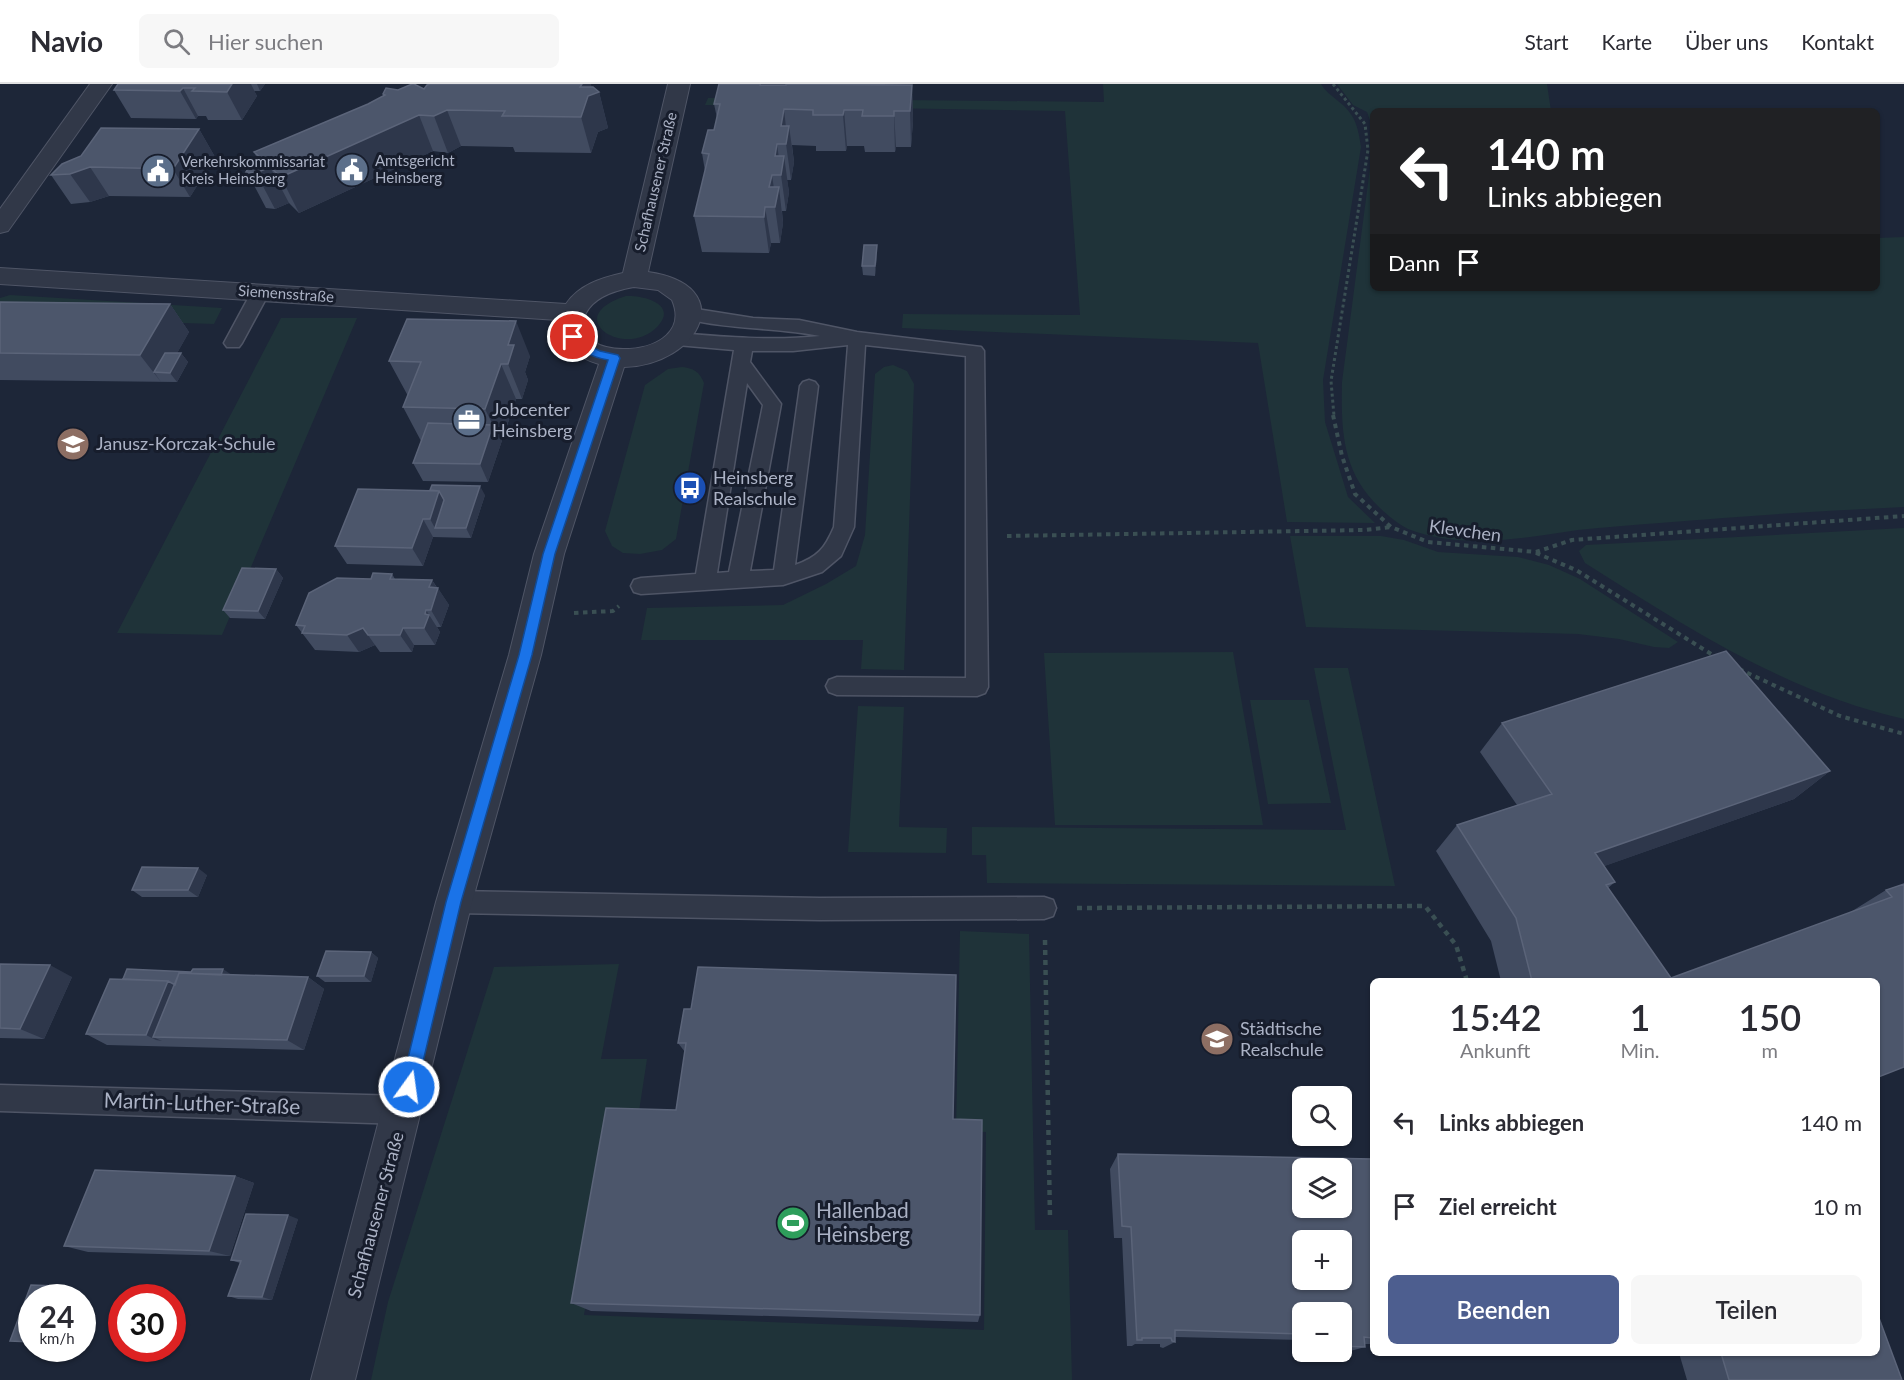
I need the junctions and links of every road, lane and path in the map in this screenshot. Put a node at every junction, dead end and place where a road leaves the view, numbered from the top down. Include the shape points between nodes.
1 (101, 84) edge
2 (679, 84) edge
3 (1333, 84) edge
4 (0, 226) edge
5 (0, 276) edge
6 (634, 279) junction
7 (260, 293) junction
8 (572, 313) junction
9 (690, 314) junction
10 (857, 338) junction
11 (676, 339) junction
12 (233, 343) dead end
13 (743, 355) junction
14 (615, 358) junction
15 (809, 386) dead end
16 (1904, 516) edge
17 (1391, 527) junction
18 (976, 537) junction
19 (1536, 552) junction
20 (783, 577) junction
21 (738, 581) junction
22 (705, 582) junction
23 (641, 586) joint
24 (535, 615) junction
25 (1718, 658) edge
26 (1739, 668) edge
27 (837, 686) dead end
28 (1904, 734) edge
29 (454, 902) junction
30 (1044, 908) junction
31 (1466, 978) edge
32 (0, 1098) edge
33 (403, 1110) junction
34 (1050, 1218) dead end
35 (333, 1380) edge

1 - 4 street
2 - 6 street, Schafhausener Straße
3 - 17 path, Klevchen via 1365,124 1368,150 1331,381 1334,422 1355,494
5 - 7 street, Siemensstraße
6 - 8 street via 596,290
6 - 9 street via 668,285 680,292
7 - 8 street, Siemensstraße
7 - 12 lane
8 - 14 street via 573,337 597,354
9 - 10 lane via 753,324 799,326
9 - 11 street
10 - 13 lane
10 - 18 lane via 975,351
10 - 20 lane via 844,527 834,551 815,566
11 - 13 lane
11 - 14 street via 659,350
13 - 21 lane via 772,404
13 - 22 lane
14 - 24 street, Schafhausener Straße via 549,554
15 - 20 lane
16 - 19 path, Klevchen via 1572,540
17 - 18 path
17 - 19 path, Klevchen via 1428,542
18 - 27 lane via 977,687
19 - 25 path via 1576,570
20 - 21 lane
21 - 22 lane
22 - 23 lane
23 - 24 path via 613,611
24 - 29 street, Schafhausener Straße
26 - 28 path via 1850,718
29 - 30 lane via 820,909
29 - 33 street, Schafhausener Straße
30 - 31 path via 1425,906 1456,945
30 - 34 path
32 - 33 lane, Martin-Luther-Straße
33 - 35 street, Schafhausener Straße

